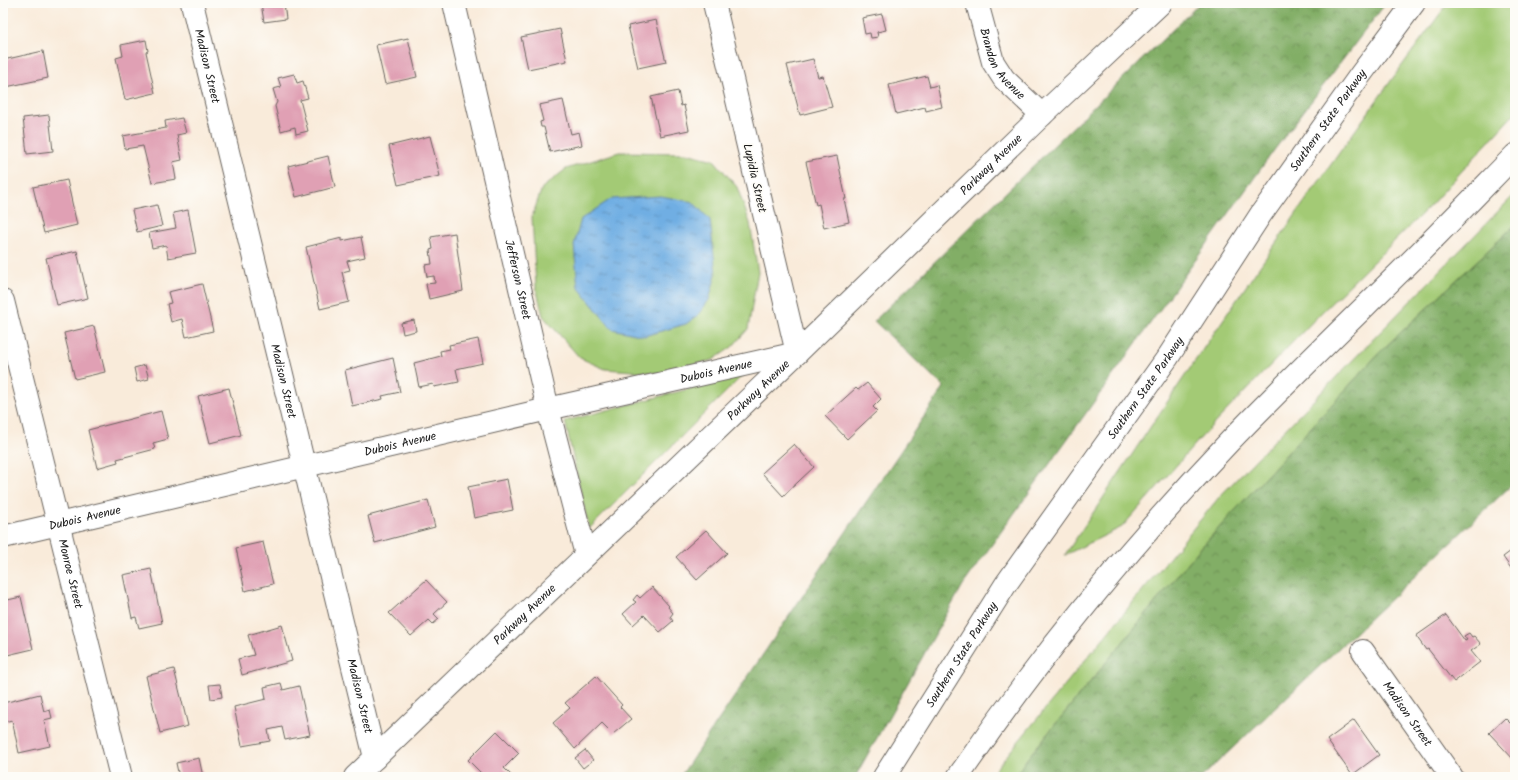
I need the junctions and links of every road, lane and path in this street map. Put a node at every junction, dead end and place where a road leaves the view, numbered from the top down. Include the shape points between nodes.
1 (192, 3) edge
2 (454, 3) edge
3 (714, 3) edge
4 (977, 3) edge
5 (1161, 3) edge
6 (1414, 3) edge
7 (1042, 115) junction
8 (1515, 155) edge
9 (3, 301) edge
10 (797, 353) junction
11 (548, 409) junction
12 (305, 466) junction
13 (58, 524) junction
14 (3, 537) edge
15 (586, 556) junction
16 (1363, 651) dead end
17 (375, 758) junction
18 (121, 777) edge
19 (355, 777) edge
20 (884, 777) edge
21 (958, 777) edge
22 (1452, 777) edge

1 - 12 main road, Madison Street
2 - 11 main road, Jefferson Street
3 - 10 main road, Lupidia Street
4 - 7 main road, Brandon Avenue via 993,62 1004,79
5 - 7 main road, Parkway Avenue
6 - 20 main road, Southern State Parkway via 1360,74 1261,214 1168,358 1006,584
7 - 10 main road, Parkway Avenue
8 - 21 main road via 1270,400 1184,491 1052,648
9 - 13 main road, Monroe Street
10 - 11 main road, Dubois Avenue
10 - 15 main road, Parkway Avenue
11 - 12 main road, Dubois Avenue
11 - 15 main road, Jefferson Street
12 - 13 main road, Dubois Avenue
12 - 17 main road, Madison Street
13 - 14 main road, Dubois Avenue
13 - 18 main road, Monroe Street
15 - 17 main road, Parkway Avenue
16 - 22 main road, Madison Street
17 - 19 main road, Parkway Avenue

